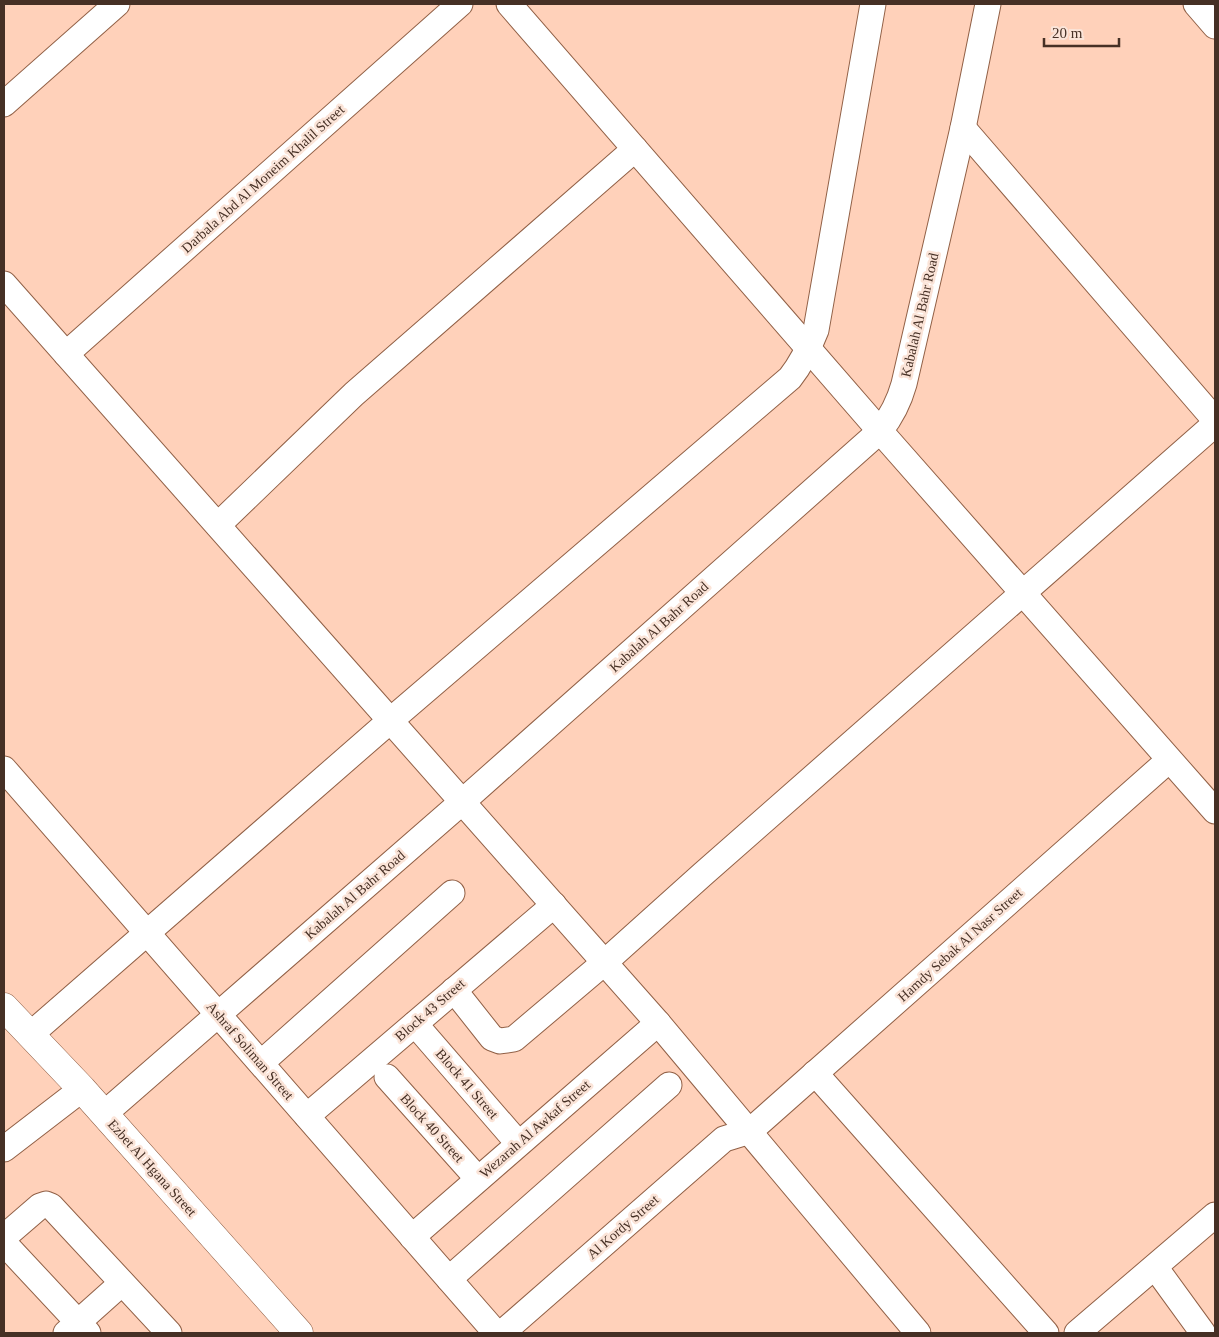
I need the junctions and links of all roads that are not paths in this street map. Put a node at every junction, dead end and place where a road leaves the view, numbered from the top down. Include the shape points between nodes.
1 (116, 4) edge
2 (460, 4) edge
3 (509, 4) edge
4 (988, 4) edge
5 (1196, 4) edge
6 (869, 7) edge
7 (1215, 26) edge
8 (4, 104) edge
9 (962, 128) junction
10 (635, 149) junction
11 (4, 284) edge
12 (809, 348) junction
13 (66, 354) junction
14 (1215, 420) edge
15 (1215, 424) edge
16 (880, 431) junction
17 (218, 525) junction
18 (1022, 593) junction
19 (391, 720) junction
20 (1169, 760) junction
21 (4, 769) edge
22 (462, 802) junction
23 (1215, 811) edge
24 (452, 893) dead end
25 (554, 905) junction
26 (147, 933) junction
27 (605, 962) junction
28 (454, 990) junction
29 (4, 1006) edge
30 (218, 1014) junction
31 (658, 1023) junction
32 (415, 1024) junction
33 (31, 1034) junction
34 (261, 1063) junction
35 (815, 1073) junction
36 (387, 1077) dead end
37 (670, 1085) dead end
38 (82, 1089) junction
39 (104, 1114) junction
40 (307, 1116) junction
41 (750, 1131) junction
42 (518, 1143) junction
43 (4, 1149) edge
44 (478, 1179) junction
45 (1215, 1215) edge
46 (4, 1237) edge
47 (412, 1237) junction
48 (4, 1243) edge
49 (1155, 1267) junction
50 (449, 1279) junction
51 (122, 1282) junction
52 (77, 1330) edge
53 (169, 1333) edge
54 (299, 1333) edge
55 (496, 1333) edge
56 (502, 1333) edge
57 (918, 1333) edge
58 (1046, 1333) edge
59 (1077, 1333) edge
60 (1203, 1333) edge

1 - 8 street
2 - 13 street, Darbala Abd Al Moneim Khalil Street
3 - 10 street
4 - 9 street, Kabalah Al Bahr Road
5 - 7 street
6 - 12 street via 820,310
9 - 14 street
9 - 16 street, Kabalah Al Bahr Road via 904,384 891,417
10 - 12 street
10 - 17 street via 354,394
11 - 13 street
12 - 16 street
12 - 19 street via 790,378
13 - 17 street
15 - 18 street
16 - 18 street
16 - 22 street, Kabalah Al Bahr Road
17 - 19 street
18 - 20 street
18 - 27 street
19 - 22 street
19 - 26 street
20 - 23 street
20 - 35 street, Hamdy Sebak Al Nasr Street
21 - 26 street, Ashraf Soliman Street
22 - 25 street
22 - 30 street, Kabalah Al Bahr Road
24 - 34 street
25 - 27 street
25 - 28 street, Block 43 Street
26 - 30 street, Ashraf Soliman Street
26 - 33 street
27 - 28 street via 514,1039 507,1041 492,1038
27 - 31 street
28 - 32 street, Block 43 Street
29 - 33 street, Ezbet Al Hgana Street
30 - 34 street, Ashraf Soliman Street
30 - 39 street, Kabalah Al Bahr Road
31 - 41 street
31 - 42 street, Wezarah Al Awkaf Street
32 - 40 street, Block 43 Street
32 - 42 street, Block 41 Street
33 - 38 street, Ezbet Al Hgana Street
34 - 40 street, Ashraf Soliman Street
35 - 41 street, Hamdy Sebak Al Nasr Street
35 - 58 street
36 - 44 street, Block 40 Street
37 - 50 street
38 - 39 street, Ezbet Al Hgana Street
38 - 43 street
39 - 54 street, Ezbet Al Hgana Street
40 - 47 street, Ashraf Soliman Street
41 - 56 street, Al Kordy Street via 724,1139
41 - 57 street
42 - 44 street, Wezarah Al Awkaf Street
44 - 47 street, Wezarah Al Awkaf Street
45 - 49 street
46 - 51 street via 46,1204
47 - 50 street, Ashraf Soliman Street
48 - 52 street
49 - 59 street
49 - 60 street
50 - 55 street, Ashraf Soliman Street
51 - 52 street
51 - 53 street

